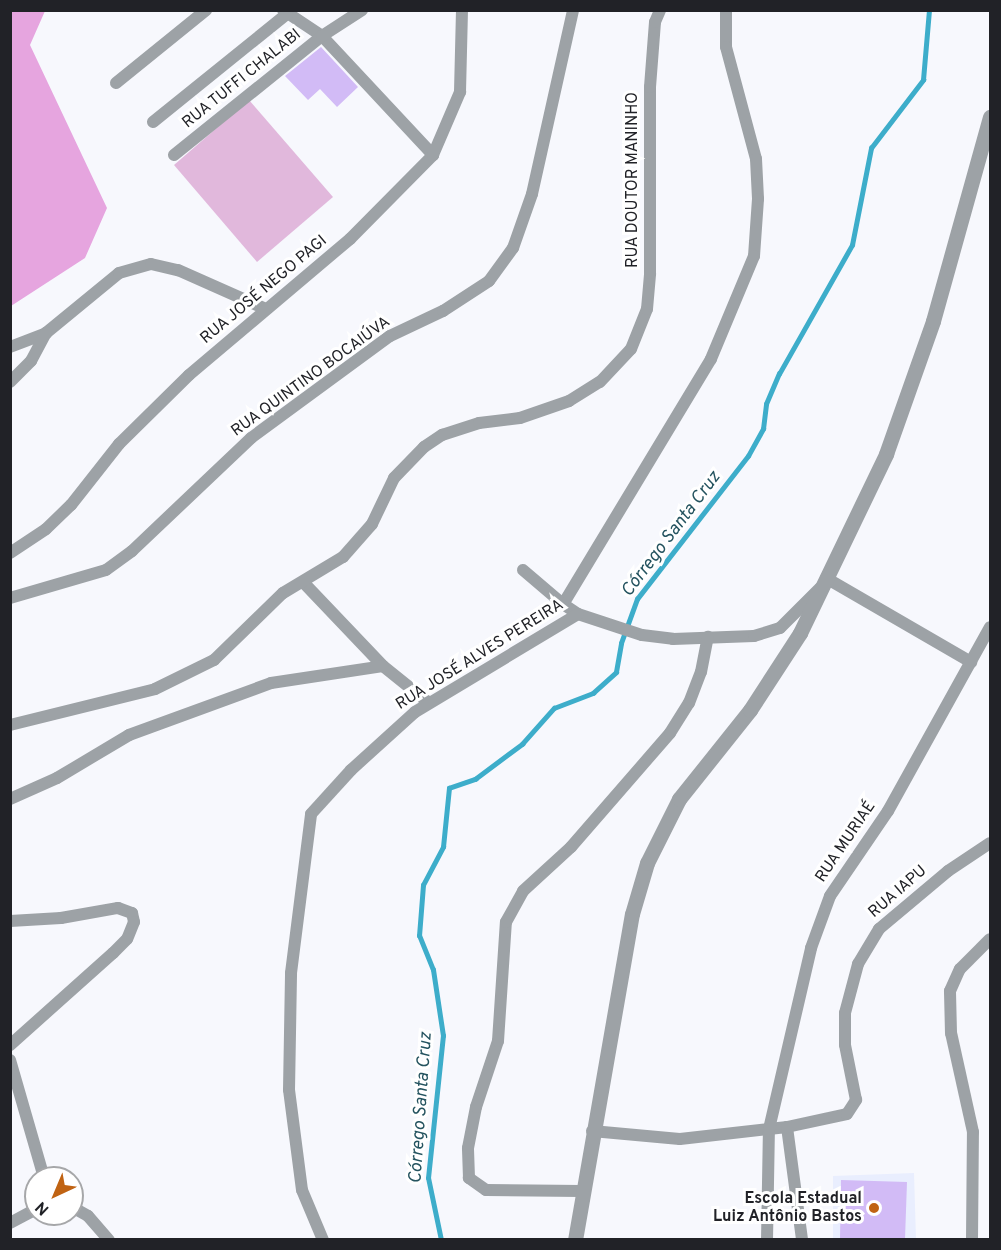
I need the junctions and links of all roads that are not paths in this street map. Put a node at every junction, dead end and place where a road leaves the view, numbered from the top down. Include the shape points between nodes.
1 (206, 10) edge
2 (362, 10) edge
3 (462, 10) edge
4 (573, 10) edge
5 (660, 10) edge
6 (726, 10) edge
7 (285, 12) edge
8 (322, 36) junction
9 (116, 83) dead end
10 (990, 117) edge
11 (153, 122) dead end
12 (174, 155) dead end
13 (434, 155) junction
14 (266, 309) junction
15 (45, 333) junction
16 (10, 346) edge
17 (10, 382) edge
18 (10, 553) edge
19 (523, 570) dead end
20 (303, 582) junction
21 (825, 582) junction
22 (10, 598) edge
23 (563, 604) junction
24 (578, 614) junction
25 (990, 627) edge
26 (708, 637) junction
27 (971, 662) junction
28 (383, 666) junction
29 (429, 703) junction
30 (10, 725) edge
31 (10, 799) edge
32 (990, 843) edge
33 (10, 921) edge
34 (990, 939) edge
35 (10, 1045) edge
36 (10, 1060) edge
37 (787, 1127) junction
38 (769, 1129) junction
39 (592, 1131) junction
40 (41, 1166) edge
41 (581, 1191) junction
42 (84, 1214) edge
43 (24, 1215) edge
44 (10, 1223) edge
45 (109, 1239) edge
46 (323, 1239) edge
47 (575, 1239) edge
48 (767, 1239) edge
49 (802, 1239) edge
50 (972, 1239) edge

1 - 9 street
2 - 8 street, RUA TUFFI CHALABI
3 - 13 street, RUA JOSÉ NEGO PAGI via 460,92
4 - 22 street, RUA QUINTINO BOCAIÚVA via 532,194 513,248 489,281 443,312 390,336 251,438 132,551 106,570
5 - 20 street, RUA DOUTOR MANINHO via 655,22 650,87 650,273 646,309 631,349 600,382 569,401 520,418 479,423 442,435 424,447 394,478 372,524 350,549
6 - 23 street, RUA JOSÉ ALVES PEREIRA via 726,47 756,159 754,256 711,359
7 - 8 street
7 - 11 street
8 - 12 street, RUA TUFFI CHALABI
8 - 13 street
10 - 21 street via 933,321 904,406 886,454
13 - 14 street, RUA JOSÉ NEGO PAGI via 396,196
14 - 15 street via 178,270 151,264 118,273
14 - 18 street, RUA JOSÉ NEGO PAGI via 130,432 55,521
15 - 16 street
15 - 17 street via 31,361
19 - 23 street
20 - 28 street
20 - 30 street, RUA DOUTOR MANINHO via 283,593 214,660 191,672 155,689
21 - 26 street via 771,634
21 - 27 street
21 - 39 street via 774,675 679,799 658,836 634,905
23 - 24 street, RUA JOSÉ ALVES PEREIRA
24 - 26 street via 642,635
24 - 29 street, RUA JOSÉ ALVES PEREIRA
25 - 27 street, RUA MURIAÉ
26 - 41 street via 689,703 670,733 571,847 522,891 506,922 498,1041 476,1107 468,1148 469,1178 486,1190
27 - 38 street, RUA MURIAÉ via 888,811 830,896 811,948
28 - 29 street
28 - 31 street via 271,683 129,735 57,778
29 - 46 street, RUA JOSÉ ALVES PEREIRA via 390,732 333,789 311,814 307,831 291,973 289,1090 302,1190
32 - 37 street, RUA IAPU via 948,871 879,928 869,945 848,991 845,1013 845,1045 854,1106 847,1114
33 - 35 street via 61,918 118,908 132,913 134,922 127,939 113,953
34 - 50 street via 960,969 950,991 951,1034 973,1132
36 - 40 street
37 - 38 street
37 - 49 street
38 - 39 street via 680,1139
38 - 48 street, RUA MURIAÉ
39 - 41 street
41 - 47 street
42 - 45 street
43 - 44 street

